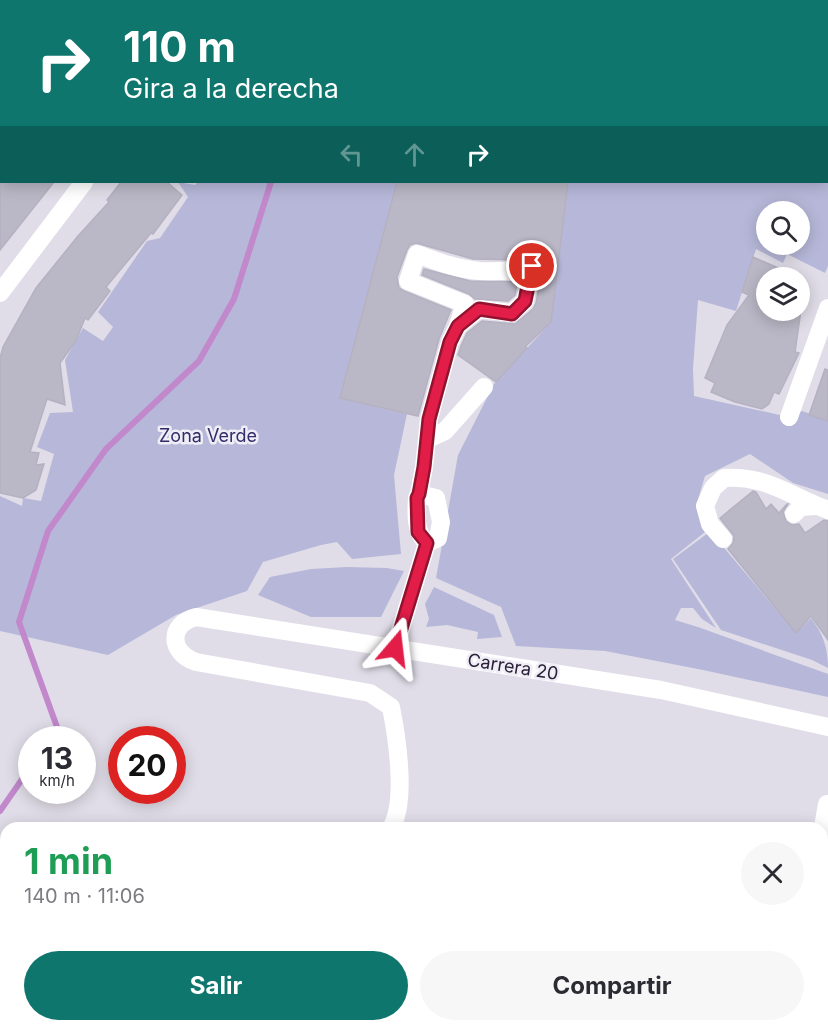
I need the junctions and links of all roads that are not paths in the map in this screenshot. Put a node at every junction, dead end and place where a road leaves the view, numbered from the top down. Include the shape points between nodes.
1 (83, 183) edge
2 (0, 293) edge
3 (828, 308) edge
4 (824, 329) edge
5 (455, 332) junction
6 (484, 387) dead end
7 (789, 417) dead end
8 (428, 439) junction
9 (822, 508) edge
10 (794, 514) dead end
11 (723, 539) dead end
12 (395, 648) junction
13 (828, 727) edge
14 (827, 804) edge
15 (393, 822) edge
16 (824, 822) edge

1 - 2 street
3 - 4 street
4 - 7 street
5 - 5 street via 479,309 512,314 525,301 531,269 481,271 449,266 417,254 408,281 465,304
5 - 8 street via 429,419
6 - 8 street via 445,431
8 - 12 street via 419,494 436,498 441,522 438,538 427,543
9 - 10 street via 801,507
9 - 11 street via 756,479 724,478 713,488 705,506 710,524
12 - 13 street, Carrera 20 via 661,690
12 - 15 street, Carrera 20 via 196,617 178,628 175,639 179,653 196,662 370,693 391,707 397,737 399,798
14 - 16 street

